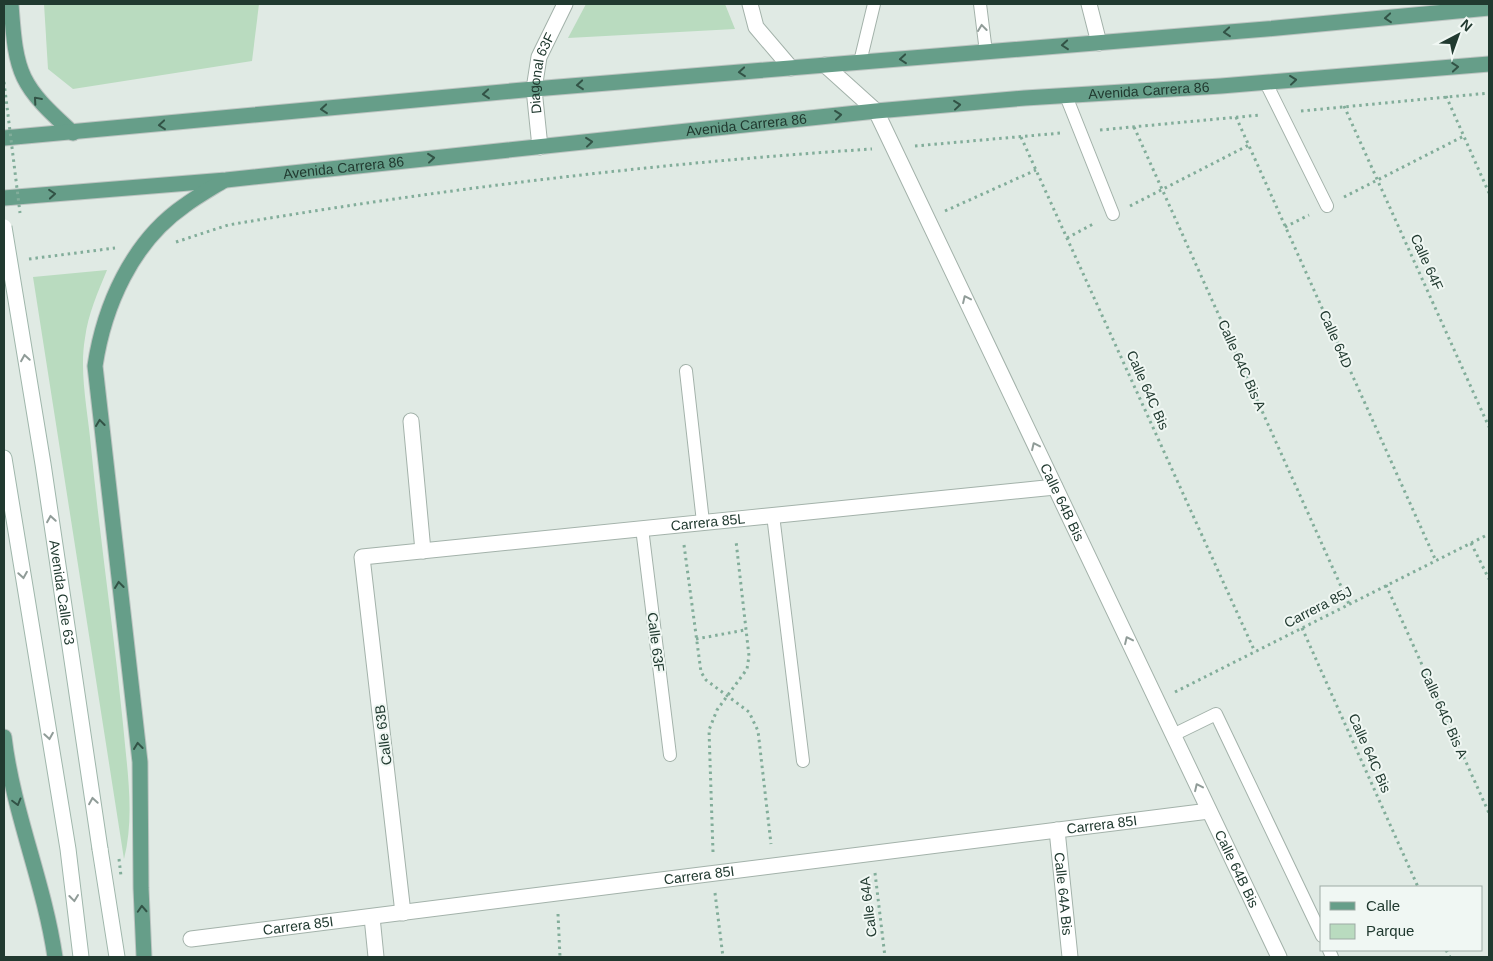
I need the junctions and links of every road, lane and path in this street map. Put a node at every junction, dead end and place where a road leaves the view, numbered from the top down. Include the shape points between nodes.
1 (11, 4) edge
2 (565, 4) edge
3 (750, 4) edge
4 (874, 4) edge
5 (980, 4) edge
6 (1089, 4) edge
7 (1489, 8) edge
8 (1410, 10) edge
9 (1099, 42) junction
10 (986, 52) junction
11 (860, 62) junction
12 (1489, 64) edge
13 (825, 65) junction
14 (791, 68) junction
15 (1266, 83) junction
16 (534, 89) junction
17 (1489, 93) edge
18 (1066, 96) junction
19 (1446, 96) junction
20 (1344, 106) junction
21 (876, 111) junction
22 (1280, 113) junction
23 (1236, 117) junction
24 (1134, 127) junction
25 (1080, 132) junction
26 (73, 133) junction
27 (1464, 136) junction
28 (1021, 137) junction
29 (4, 138) edge
30 (1249, 145) junction
31 (540, 147) junction
32 (894, 148) junction
33 (1036, 170) junction
34 (226, 180) junction
35 (1378, 180) junction
36 (1162, 189) junction
37 (1489, 193) edge
38 (4, 198) edge
39 (1328, 206) junction
40 (1113, 214) junction
41 (928, 218) junction
42 (4, 227) edge
43 (1285, 227) junction
44 (1067, 238) junction
45 (144, 245) junction
46 (22, 259) dead end
47 (686, 371) dead end
48 (412, 421) dead end
49 (1489, 427) edge
50 (4, 458) edge
51 (1055, 487) junction
52 (773, 515) junction
53 (733, 519) junction
54 (702, 522) junction
55 (682, 525) junction
56 (642, 528) junction
57 (1489, 534) edge
58 (1471, 543) junction
59 (423, 551) junction
60 (362, 557) joint
61 (1436, 561) junction
62 (1489, 579) edge
63 (1386, 585) junction
64 (1349, 604) junction
65 (1302, 628) junction
66 (745, 630) junction
67 (696, 639) junction
68 (1255, 652) junction
69 (728, 696) junction
70 (1157, 701) junction
71 (1173, 735) junction
72 (4, 737) edge
73 (670, 755) dead end
74 (803, 761) dead end
75 (1209, 811) junction
76 (1489, 813) edge
77 (1057, 830) junction
78 (873, 853) junction
79 (774, 866) junction
80 (713, 874) junction
81 (1418, 886) edge
82 (556, 893) junction
83 (403, 913) junction
84 (372, 917) junction
85 (1320, 932) edge
86 (191, 939) dead end
87 (55, 957) edge
88 (82, 957) edge
89 (117, 957) edge
90 (144, 957) edge
91 (376, 957) edge
92 (560, 957) edge
93 (723, 957) edge
94 (885, 957) edge
95 (1070, 957) edge
96 (1279, 957) edge

26 -> 1 main road via 41,104 22,76 16,55
2 - 16 street, Diagonal 63F via 540,57
3 - 14 street via 756,27
4 - 11 lane
10 -> 5 lane
6 - 9 street
7 - 8 main road
8 -> 9 main road
9 -> 10 main road
10 -> 11 main road
11 - 13 main road
15 -> 12 main road, Avenida Carrera 86
13 - 14 main road
13 - 21 street, Calle 64B Bis
14 -> 16 main road
15 - 18 main road, Avenida Carrera 86
15 - 22 lane
16 -> 26 main road
16 - 31 street, Diagonal 63F
17 - 19 path
21 -> 18 main road, Avenida Carrera 86
18 - 25 lane
19 - 20 path
19 - 27 path
20 - 22 path
20 - 35 path, Calle 64F
31 -> 21 main road, Avenida Carrera 86
21 - 32 street, Calle 64B Bis
22 - 23 path
22 - 39 lane
23 - 24 path
23 - 30 path, Calle 64D
24 - 25 path
24 - 36 path, Calle 64C Bis A
25 - 28 path
25 - 40 lane
26 - 29 main road
27 - 35 path
27 - 37 path
28 - 32 path
28 - 33 path, Calle 64C Bis
30 - 36 path
30 - 43 path, Calle 64D
34 -> 31 main road, Avenida Carrera 86
32 - 41 street, Calle 64B Bis
32 - 45 path via 759,156 595,172 248,221 210,229 180,241
33 - 41 path
33 - 44 path, Calle 64C Bis
38 -> 34 main road, Avenida Carrera 86
34 - 45 main road via 183,206
35 - 39 path
35 - 49 path, Calle 64F
36 - 40 path
36 - 64 path, Calle 64C Bis A
39 - 43 path
40 - 44 path
51 -> 41 street, Calle 64B Bis
89 -> 42 street, Avenida Calle 63, bridge
43 - 61 path, Calle 64D
44 - 68 path, Calle 64C Bis
45 - 46 path
90 -> 45 main road via 140,762 95,366 108,309
47 - 54 lane
48 - 59 street
50 -> 88 street via 68,850
51 - 52 street, Carrera 85L
70 -> 51 street, Calle 64B Bis
52 - 53 street, Carrera 85L
52 - 74 lane
53 - 54 street, Carrera 85L
53 - 66 path
54 - 55 street, Carrera 85L
55 - 56 street, Carrera 85L
55 - 67 path
56 - 59 street, Carrera 85L
56 - 73 lane, Calle 63F
57 - 58 path, Carrera 85J
58 - 61 path, Carrera 85J
58 - 62 path
59 - 60 street, Carrera 85L
60 - 83 street, Calle 63B
61 - 63 path, Carrera 85J
63 - 64 path, Carrera 85J
63 - 76 path, Calle 64C Bis A
64 - 65 path, Carrera 85J
65 - 68 path, Carrera 85J
65 - 81 path, Calle 64C Bis
66 - 67 path
66 - 69 path via 749,656 747,669
67 - 69 path via 701,672 706,680
68 - 70 path, Carrera 85J
69 - 79 path via 749,712 758,731
69 - 80 path via 712,719 709,730
70 - 71 street, Calle 64B Bis
75 -> 71 street, Calle 64B Bis
71 - 85 lane via 1216,714
72 -> 87 main road
75 - 77 street, Carrera 85I
75 - 96 street, Calle 64B Bis
77 - 78 street, Carrera 85I
77 - 95 street, Calle 64A Bis
78 - 79 street, Carrera 85I
78 - 94 path, Calle 64A
79 - 80 street, Carrera 85I
80 - 82 street, Carrera 85I
80 - 93 path
82 - 83 street, Carrera 85I
82 - 92 path
83 - 84 street, Carrera 85I
84 - 86 street, Carrera 85I
84 - 91 street

